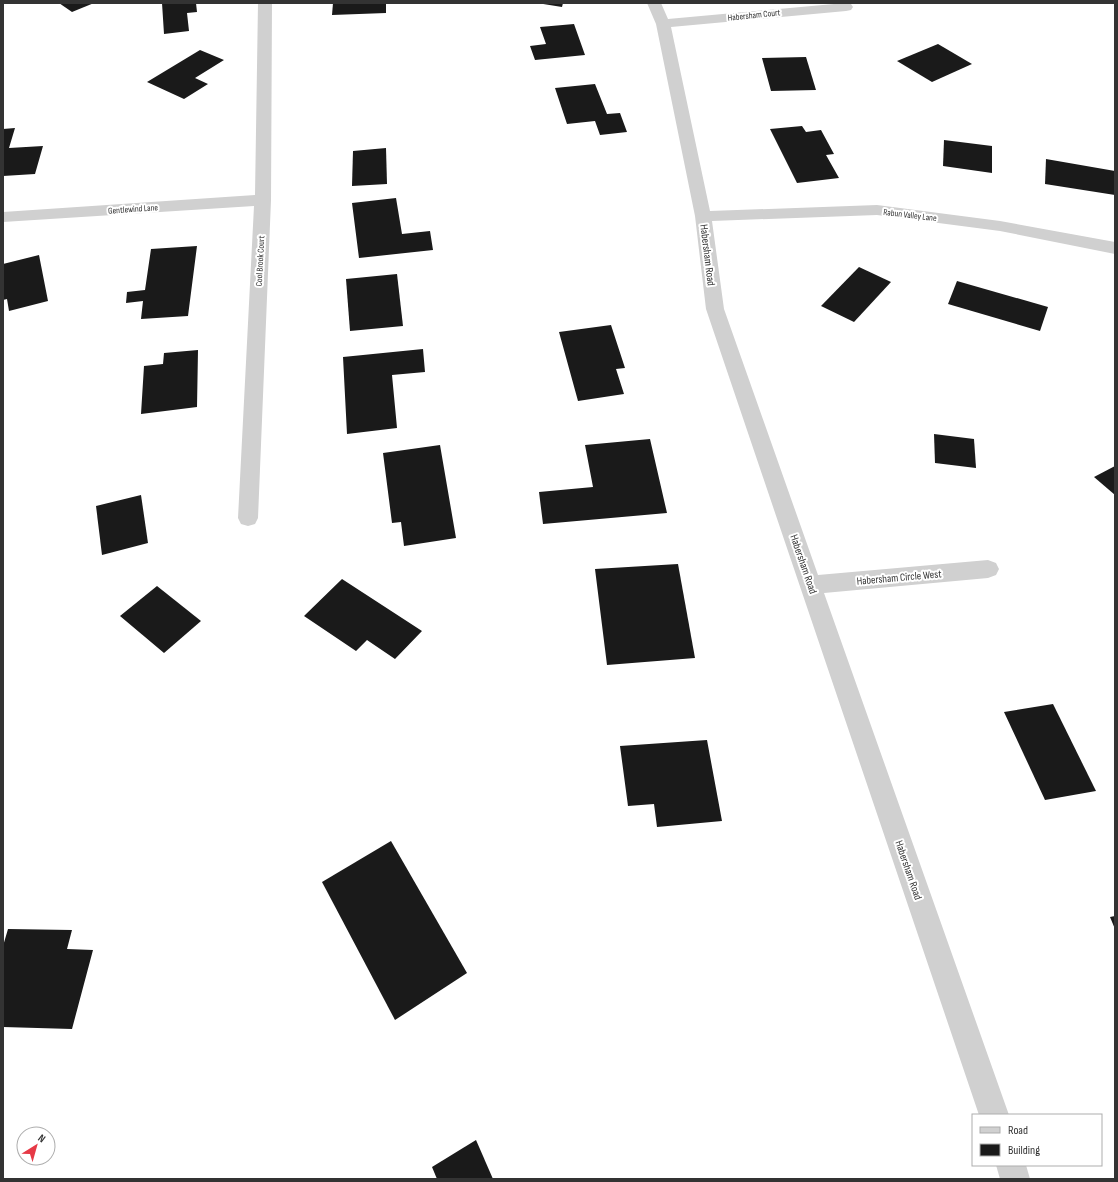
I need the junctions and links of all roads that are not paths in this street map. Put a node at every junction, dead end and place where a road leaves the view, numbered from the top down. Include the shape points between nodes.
1 (265, 3) edge
2 (654, 3) edge
3 (846, 7) dead end
4 (663, 24) junction
5 (263, 200) junction
6 (703, 216) junction
7 (3, 217) edge
8 (1115, 248) edge
9 (248, 518) dead end
10 (988, 569) dead end
11 (811, 585) junction
12 (994, 1114) edge
13 (1011, 1166) edge
14 (1015, 1179) edge

1 - 5 street, Cool Brook Court
2 - 4 street, Habersham Road
3 - 4 street, Habersham Court
4 - 6 street, Habersham Road
5 - 7 street, Gentlewind Lane
5 - 9 street, Cool Brook Court
6 - 8 street, Rabun Valley Lane via 877,210 1000,226
6 - 11 street, Habersham Road via 715,309
10 - 11 street, Habersham Circle West
11 - 12 street, Habersham Road
13 - 14 street

